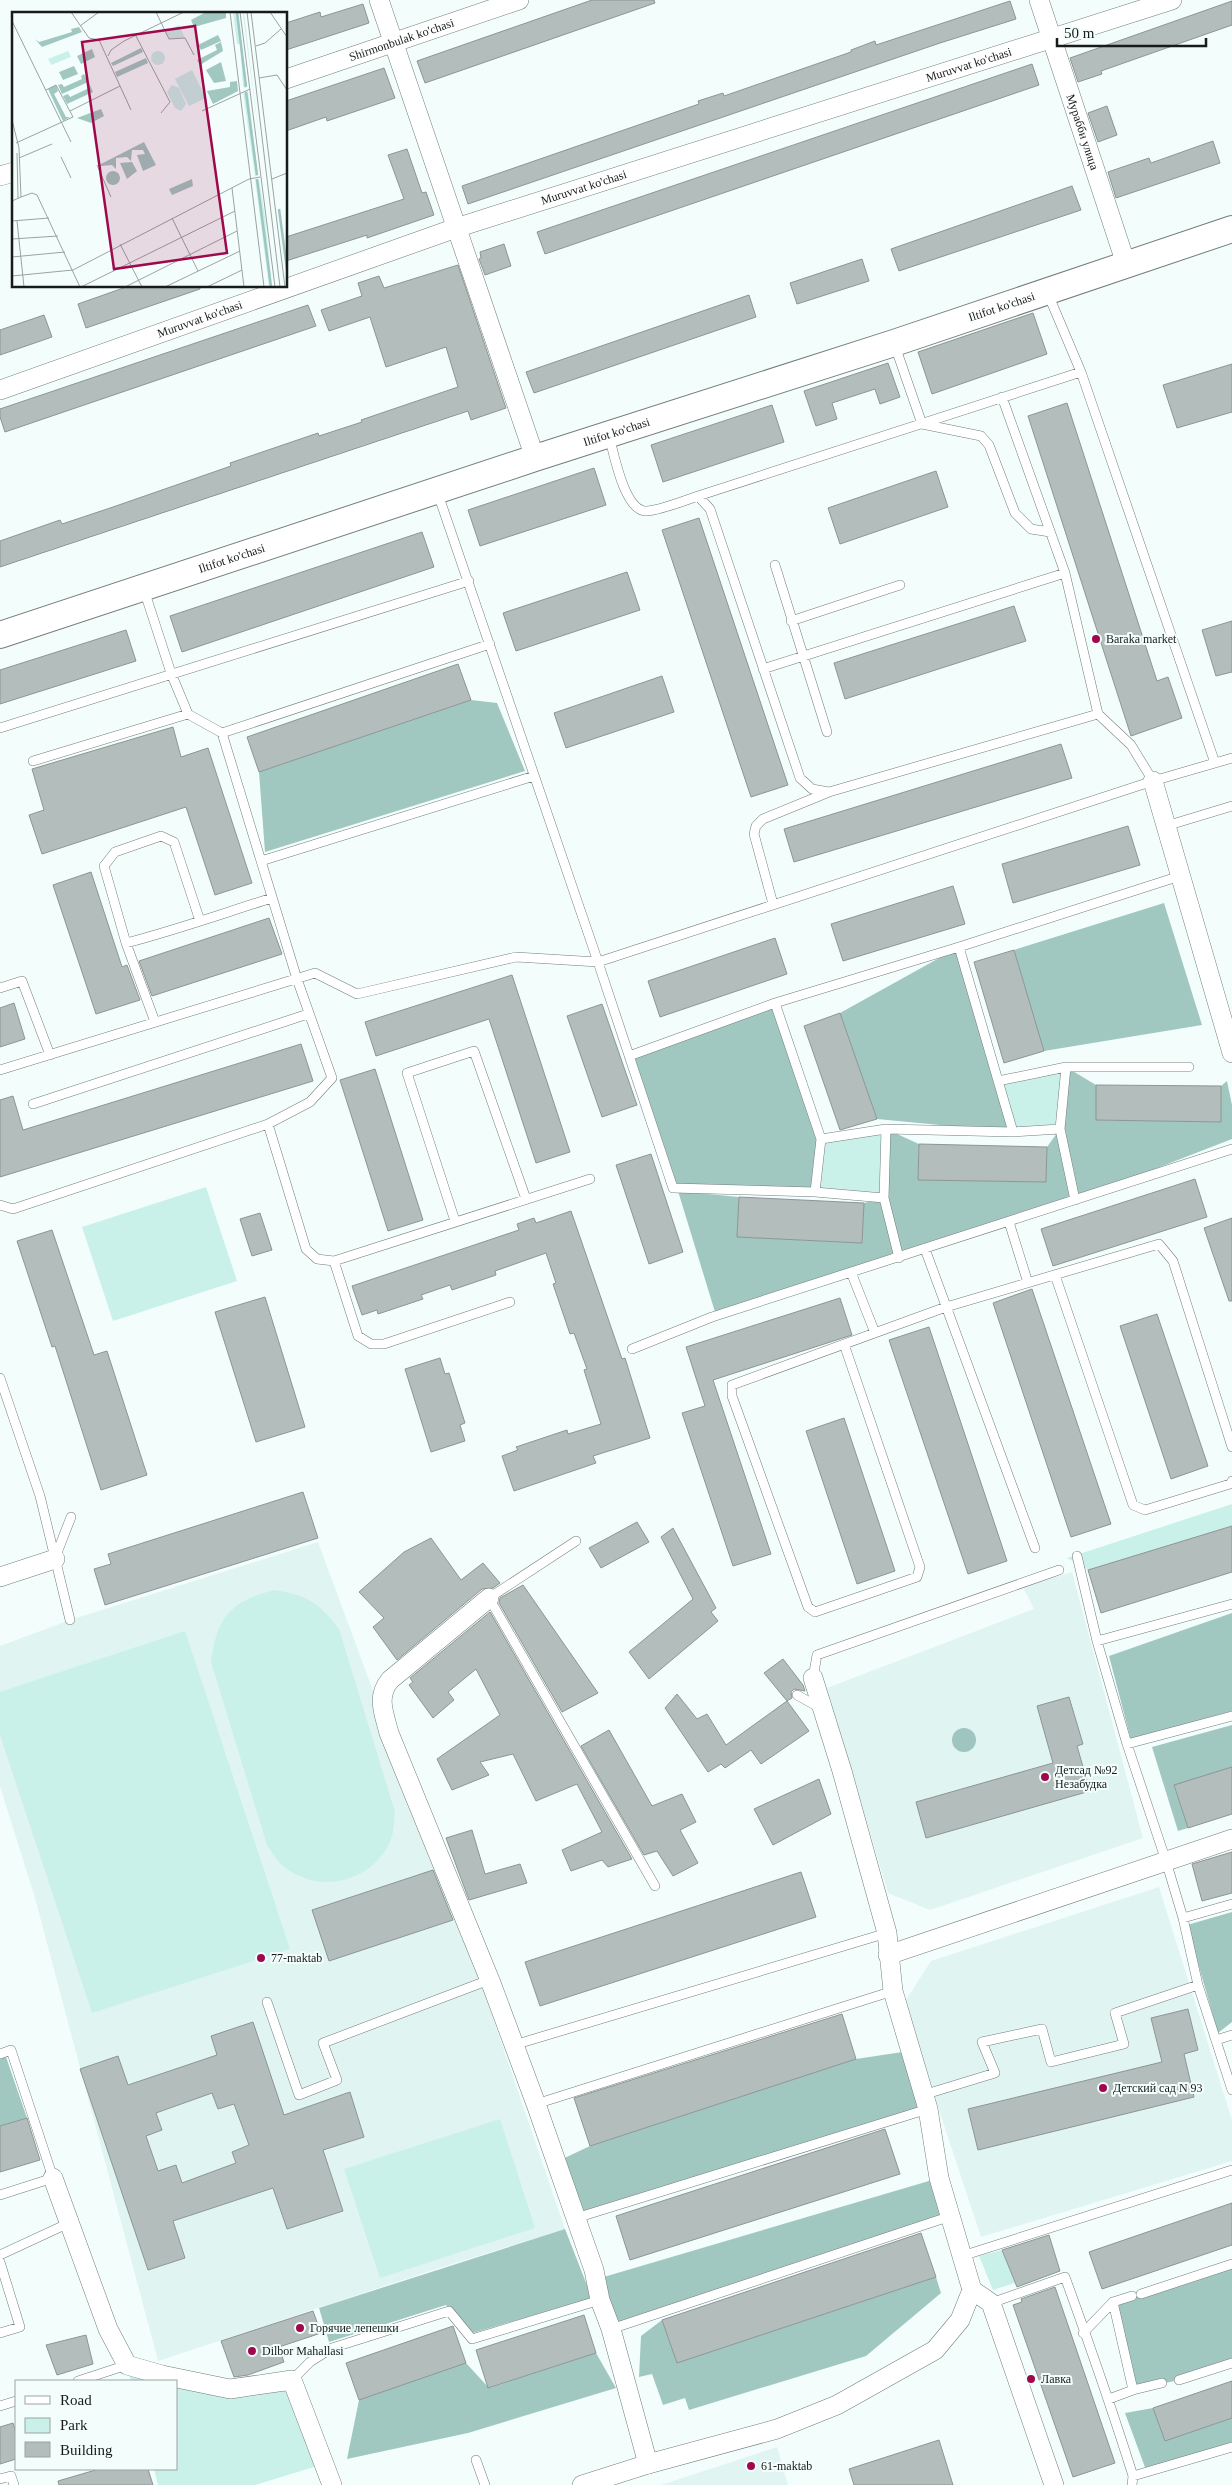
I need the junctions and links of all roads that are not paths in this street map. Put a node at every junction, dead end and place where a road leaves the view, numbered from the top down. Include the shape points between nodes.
1 (379, 0) edge
2 (518, 0) edge
3 (1039, 0) edge
4 (1172, 0) edge
5 (1052, 38) junction
6 (392, 42) junction
7 (288, 77) edge
8 (456, 228) junction
9 (1232, 229) edge
10 (1126, 264) junction
11 (287, 288) edge
12 (288, 288) edge
13 (1047, 292) junction
14 (894, 344) junction
15 (1081, 372) junction
16 (0, 390) edge
17 (1002, 397) junction
18 (922, 424) junction
19 (608, 435) junction
20 (535, 458) junction
21 (437, 491) junction
22 (698, 496) junction
23 (1050, 532) junction
24 (775, 565) dead end
25 (1065, 573) junction
26 (469, 581) junction
27 (900, 585) dead end
28 (142, 587) junction
29 (791, 621) junction
30 (0, 635) edge
31 (490, 644) junction
32 (763, 668) junction
33 (171, 673) junction
34 (188, 714) junction
35 (1098, 714) junction
36 (0, 728) edge
37 (828, 732) dead end
38 (222, 733) junction
39 (1232, 758) edge
40 (33, 761) dead end
41 (1215, 763) junction
42 (534, 776) junction
43 (1153, 781) junction
44 (829, 792) junction
45 (1232, 806) edge
46 (1166, 826) junction
47 (261, 861) junction
48 (1180, 876) junction
49 (272, 898) junction
50 (773, 904) junction
51 (200, 921) junction
52 (126, 943) junction
53 (959, 947) junction
54 (598, 962) junction
55 (297, 979) junction
56 (0, 988) edge
57 (775, 1003) junction
58 (1226, 1012) edge
59 (308, 1014) junction
60 (155, 1022) junction
61 (1232, 1053) edge
62 (50, 1055) junction
63 (629, 1056) junction
64 (1066, 1067) junction
65 (1189, 1067) dead end
66 (0, 1070) edge
67 (998, 1081) junction
68 (33, 1104) dead end
69 (268, 1124) junction
70 (886, 1129) junction
71 (1060, 1129) junction
72 (1013, 1132) junction
73 (821, 1139) junction
74 (1232, 1149) edge
75 (590, 1179) dead end
76 (815, 1192) junction
77 (884, 1198) junction
78 (526, 1199) junction
79 (1075, 1200) junction
80 (0, 1205) edge
81 (455, 1221) junction
82 (1009, 1222) junction
83 (925, 1249) junction
84 (899, 1258) junction
85 (334, 1261) junction
86 (851, 1272) junction
87 (1055, 1275) junction
88 (1028, 1284) junction
89 (510, 1302) dead end
90 (946, 1307) junction
91 (874, 1333) junction
92 (844, 1344) junction
93 (632, 1349) dead end
94 (0, 1379) edge
95 (1232, 1447) edge
96 (1232, 1481) edge
97 (71, 1517) dead end
98 (576, 1541) dead end
99 (1035, 1548) dead end
100 (1077, 1556) dead end
101 (55, 1559) junction
102 (1059, 1570) dead end
103 (0, 1577) edge
104 (489, 1598) junction
105 (1232, 1604) edge
106 (70, 1620) dead end
107 (1097, 1641) junction
108 (812, 1678) joint
109 (797, 1695) dead end
110 (822, 1709) junction
111 (1232, 1716) edge
112 (1127, 1744) junction
113 (1232, 1839) edge
114 (1166, 1861) junction
115 (655, 1886) dead end
116 (1232, 1904) edge
117 (1183, 1918) junction
118 (887, 1933) junction
119 (888, 1956) junction
120 (491, 1983) junction
121 (1198, 1985) junction
122 (893, 1991) junction
123 (267, 2002) dead end
124 (1232, 2035) edge
125 (1216, 2040) junction
126 (514, 2045) junction
127 (0, 2054) edge
128 (1232, 2090) edge
129 (926, 2102) junction
130 (536, 2104) junction
131 (1232, 2170) edge
132 (53, 2178) junction
133 (0, 2195) edge
134 (951, 2216) junction
135 (576, 2218) junction
136 (70, 2223) junction
137 (0, 2255) edge
138 (962, 2256) junction
139 (0, 2262) edge
140 (1232, 2264) edge
141 (972, 2290) junction
142 (600, 2300) junction
143 (1112, 2302) junction
144 (991, 2303) junction
145 (611, 2329) junction
146 (0, 2333) edge
147 (1084, 2334) junction
148 (1232, 2363) edge
149 (128, 2365) junction
150 (81, 2380) edge
151 (292, 2380) junction
152 (1179, 2380) dead end
153 (1162, 2383) dead end
154 (1134, 2390) junction
155 (1109, 2399) junction
156 (15, 2401) edge
157 (0, 2406) edge
158 (1232, 2447) edge
159 (476, 2460) dead end
160 (648, 2464) junction
161 (0, 2479) edge
162 (1133, 2481) edge
163 (14, 2485) edge
164 (332, 2485) edge
165 (485, 2485) edge
166 (582, 2485) edge
167 (1054, 2485) edge

1 - 6 street
2 - 6 street, Shirmonbulak ko'chasi
3 - 5 street, Мурабби улица
4 - 5 street, Muruvvat ko'chasi
5 - 8 street, Muruvvat ko'chasi
5 - 10 street, Мурабби улица
6 - 7 street, Shirmonbulak ko'chasi
6 - 8 street
8 - 12 street, Muruvvat ko'chasi
8 - 20 street
9 - 10 street, Iltifot ko'chasi
10 - 13 street, Iltifot ko'chasi
11 - 16 street, Muruvvat ko'chasi
13 - 14 street, Iltifot ko'chasi
13 - 15 lane
14 - 18 lane
14 - 19 street, Iltifot ko'chasi
15 - 17 lane
15 - 41 lane
17 - 18 lane
17 - 23 lane
18 - 22 lane
18 - 23 lane via 981,436 989,445 1015,513 1031,528
19 - 20 street, Iltifot ko'chasi
19 - 22 lane via 627,495 635,508 646,512
20 - 21 street, Iltifot ko'chasi
21 - 26 lane
21 - 28 street, Iltifot ko'chasi
22 - 32 lane via 710,509
23 - 25 lane
24 - 29 lane
25 - 32 lane
25 - 35 lane
26 - 31 lane
26 - 33 lane
27 - 29 lane
28 - 30 street, Iltifot ko'chasi
28 - 33 lane
29 - 37 lane
31 - 38 lane
31 - 42 lane
32 - 44 lane via 800,778 812,789
33 - 34 lane
33 - 36 lane
34 - 38 lane
34 - 40 lane
35 - 43 lane via 1131,745
35 - 44 lane
38 - 47 lane
39 - 41 lane
41 - 43 lane
42 - 47 lane
42 - 54 lane
43 - 46 street
43 - 50 lane
44 - 50 lane via 763,819 756,826 754,834
45 - 46 lane
46 - 48 street
47 - 49 lane
48 - 53 lane
48 - 58 street
49 - 51 lane
49 - 55 lane
50 - 54 lane
51 - 52 lane
51 - 52 lane via 174,842 161,836 115,852 104,866
52 - 60 lane
53 - 57 lane
53 - 67 lane
54 - 55 lane via 516,957 357,994 314,973
54 - 63 lane
55 - 59 lane
55 - 60 lane
56 - 62 lane via 22,981
57 - 63 lane
57 - 73 lane
58 - 61 street
59 - 68 lane
59 - 69 lane via 332,1078 310,1102
60 - 62 lane
62 - 66 lane
63 - 76 lane via 673,1188
64 - 65 lane
64 - 67 lane
64 - 71 lane
67 - 72 lane
69 - 80 lane via 13,1209
69 - 85 lane via 306,1249 317,1259
70 - 72 lane
70 - 73 lane
70 - 77 lane
71 - 72 lane
71 - 79 lane
73 - 76 lane
74 - 79 lane
75 - 78 lane
76 - 77 lane
77 - 84 lane
78 - 81 lane
78 - 81 lane via 474,1051 407,1073
79 - 82 lane
81 - 85 lane
82 - 83 lane
82 - 88 lane
83 - 84 lane
83 - 90 lane
84 - 86 lane
85 - 89 lane via 358,1336 370,1344 384,1344
86 - 91 lane
86 - 93 lane via 712,1316
87 - 88 lane
87 - 95 lane via 1159,1244 1173,1261
87 - 96 lane via 1134,1505 1145,1510
88 - 90 lane
90 - 91 lane
90 - 99 lane
91 - 92 lane
92 - 92 lane via 920,1568 917,1577 815,1612 808,1607 732,1396 732,1384
94 - 101 lane via 40,1496
97 - 101 lane
98 - 104 lane
100 - 107 lane
101 - 103 street
101 - 106 lane
102 - 108 lane via 817,1655
104 - 115 lane
104 - 120 street via 390,1680 384,1687 381,1703 389,1733
105 - 107 lane
107 - 112 lane
108 - 110 street
109 - 110 lane
110 - 118 street via 847,1769
111 - 112 lane
112 - 114 lane
113 - 114 street
114 - 117 lane
114 - 119 street
116 - 117 lane
117 - 121 lane
118 - 119 street
118 - 126 lane
119 - 122 street
120 - 123 lane via 481,1983 323,2043 337,2080 299,2095
120 - 126 street
121 - 125 lane
121 - 129 lane via 1115,2013 1124,2044 1051,2062 1042,2030 982,2042 995,2073
122 - 129 street
122 - 130 lane
124 - 125 lane
125 - 128 lane
126 - 130 street
127 - 132 lane via 11,2050
129 - 134 street via 939,2178
129 - 135 lane
130 - 135 street
131 - 138 lane
132 - 133 lane
132 - 136 street
134 - 138 street
134 - 145 lane
135 - 142 street via 594,2270
136 - 137 lane
136 - 149 street via 108,2329
138 - 141 street
139 - 146 lane via 20,2326
140 - 143 lane
141 - 144 street
141 - 160 street via 960,2320 935,2350 904,2369 836,2404 777,2429
142 - 145 street
142 - 151 lane via 472,2339 448,2311 332,2348 310,2362
143 - 147 lane
143 - 154 lane
144 - 147 lane via 1065,2277
144 - 167 street
145 - 160 street
147 - 155 lane
148 - 152 lane
149 - 150 lane
149 - 151 street via 230,2389
151 - 164 street
153 - 154 lane
154 - 155 lane
155 - 162 lane
156 - 157 lane
158 - 162 lane
159 - 165 lane
160 - 166 street
161 - 163 lane via 11,2476

